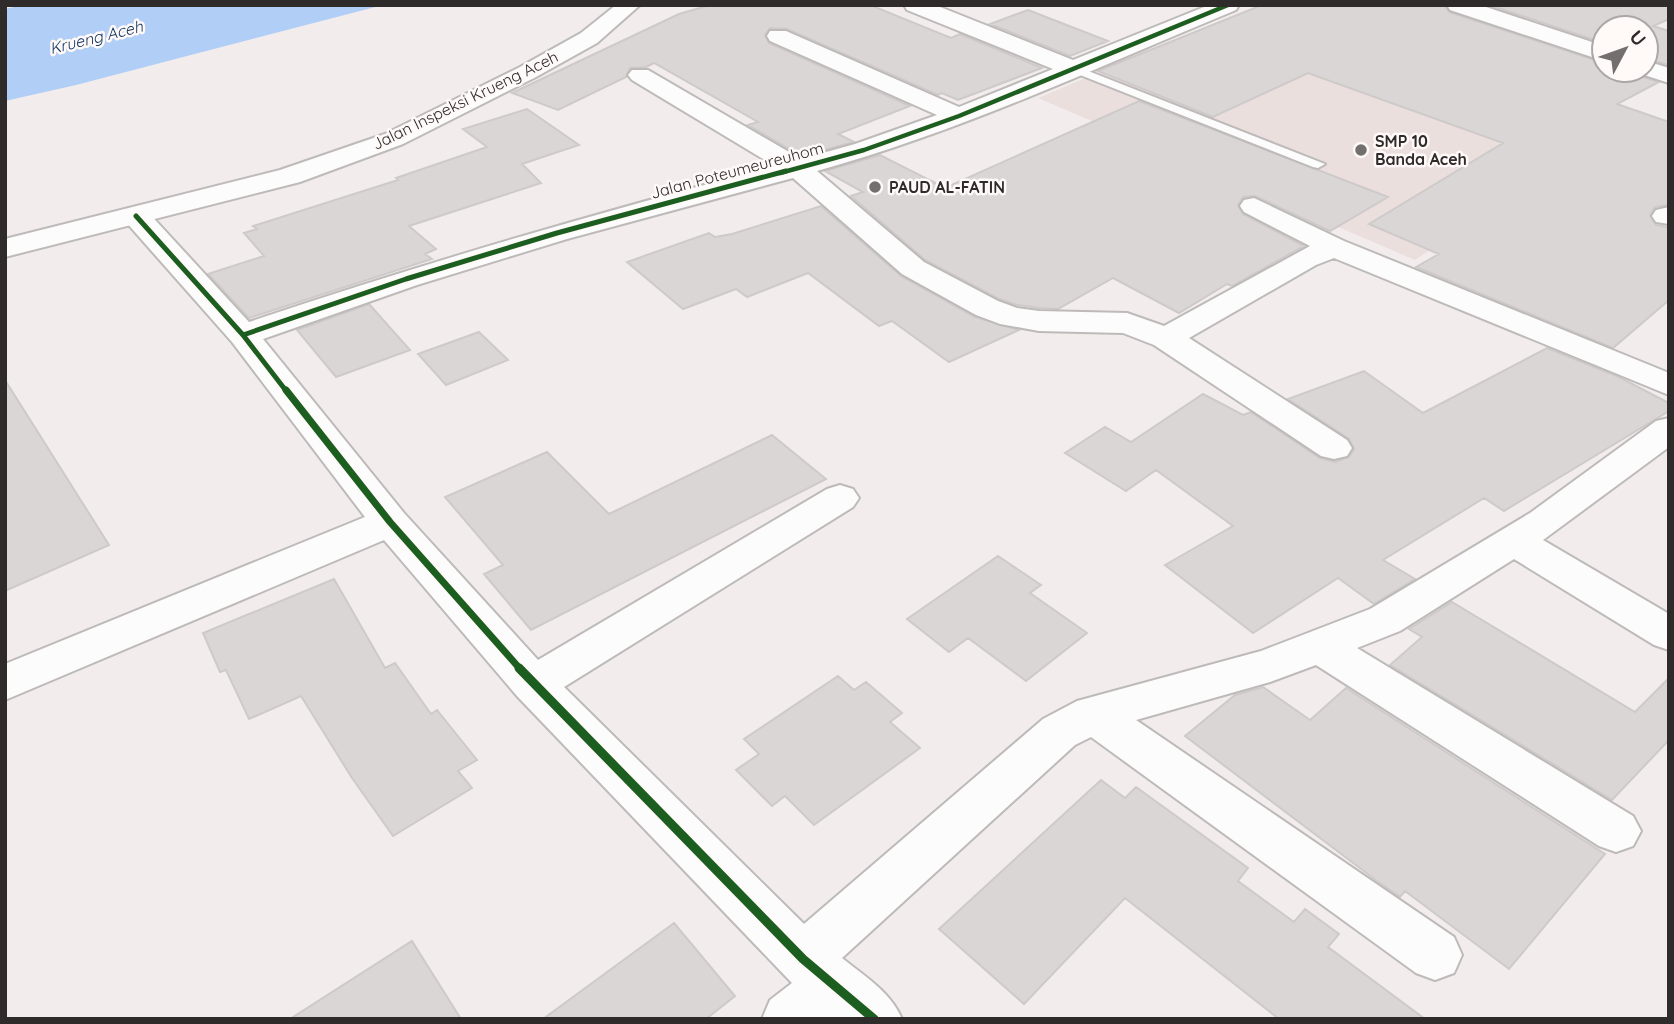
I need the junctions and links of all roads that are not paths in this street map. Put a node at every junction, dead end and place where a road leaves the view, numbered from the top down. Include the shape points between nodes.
1 (629, 5) edge
2 (915, 5) edge
3 (1228, 5) edge
4 (1458, 5) edge
5 (778, 36) dead end
6 (1590, 49) edge
7 (1074, 69) junction
8 (640, 75) dead end
9 (959, 116) junction
10 (1318, 164) dead end
11 (798, 168) junction
12 (1254, 206) dead end
13 (136, 216) junction
14 (1334, 247) junction
15 (5, 248) edge
16 (243, 335) junction
17 (1166, 338) junction
18 (1669, 385) edge
19 (1669, 429) edge
20 (1334, 448) dead end
21 (840, 498) dead end
22 (390, 522) junction
23 (1514, 541) junction
24 (1669, 634) edge
25 (1318, 645) junction
26 (5, 683) edge
27 (533, 684) junction
28 (1093, 714) junction
29 (1616, 831) dead end
30 (1435, 955) dead end
31 (819, 971) junction
32 (790, 1019) edge
33 (874, 1019) edge

1 - 13 street, Jalan Inspeksi Krueng Aceh via 576,45 394,139 290,176
2 - 7 street
3 - 7 street, Jalan Poteumeureuhom
4 - 6 street
5 - 9 street
7 - 9 street, Jalan Poteumeureuhom
7 - 10 lane
8 - 11 street
9 - 11 street, Jalan Poteumeureuhom
11 - 16 street, Jalan Poteumeureuhom via 556,233
11 - 17 street via 914,268 987,308 1039,321 1127,323
12 - 14 street
13 - 15 street, Jalan Inspeksi Krueng Aceh
13 - 16 street
14 - 17 street
14 - 18 street
16 - 22 street
17 - 20 street
19 - 23 street
21 - 27 street
22 - 26 street
22 - 27 street
23 - 24 street
23 - 25 street via 1385,620
25 - 28 street via 1270,665
25 - 29 street
27 - 31 street
28 - 30 street
28 - 31 street via 1059,732
31 - 32 street
31 - 33 street

